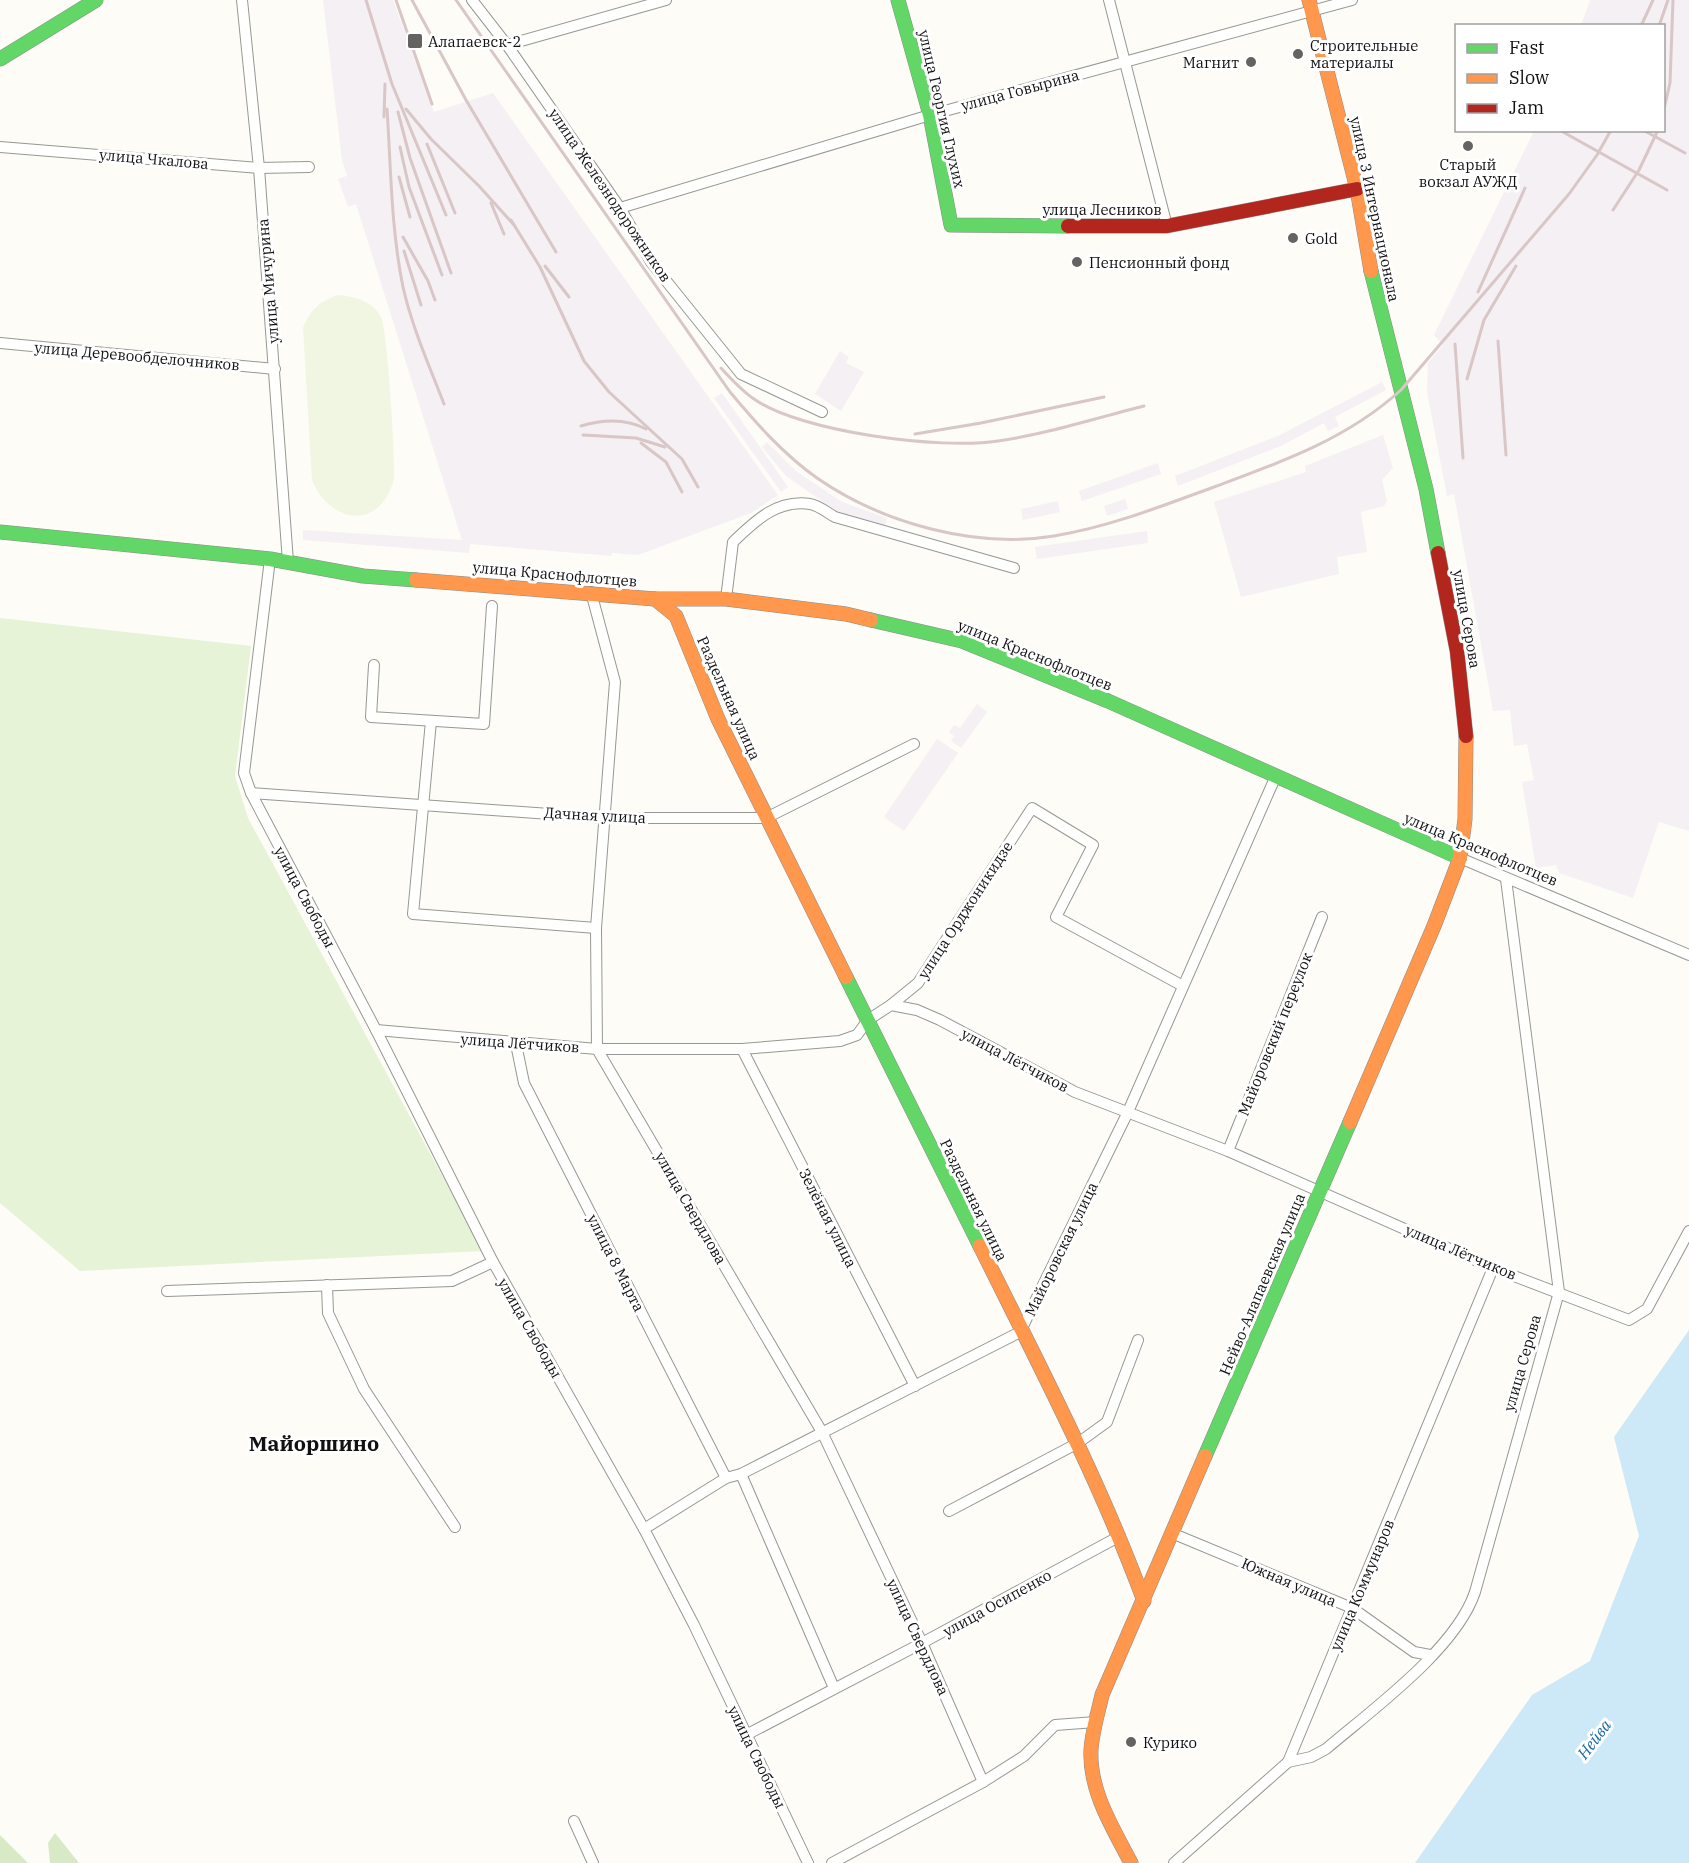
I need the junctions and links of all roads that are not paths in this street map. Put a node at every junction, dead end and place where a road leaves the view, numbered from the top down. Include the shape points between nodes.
1 (96, 0) edge
2 (242, 0) edge
3 (472, 0) edge
4 (666, 0) edge
5 (898, 0) edge
6 (1109, 0) edge
7 (1352, 0) edge
8 (1310, 5) edge
9 (507, 45) junction
10 (0, 59) edge
11 (1125, 61) junction
12 (930, 115) junction
13 (0, 147) edge
14 (309, 167) dead end
15 (258, 168) junction
16 (1357, 189) junction
17 (620, 208) junction
18 (951, 225) joint
19 (1167, 226) junction
20 (0, 343) edge
21 (275, 369) junction
22 (1401, 390) joint
23 (822, 412) dead end
24 (0, 532) edge
25 (270, 559) junction
26 (288, 562) junction
27 (1014, 568) dead end
28 (591, 592) junction
29 (655, 599) junction
30 (726, 599) junction
31 (492, 606) dead end
32 (374, 665) dead end
33 (432, 721) junction
34 (914, 744) dead end
35 (1275, 778) junction
36 (251, 793) junction
37 (423, 804) junction
38 (606, 818) junction
39 (766, 818) junction
40 (1460, 858) junction
41 (1506, 879) junction
42 (1322, 917) dead end
43 (596, 928) junction
44 (1689, 955) edge
45 (1183, 986) junction
46 (891, 1005) junction
47 (868, 1020) junction
48 (376, 1030) junction
49 (516, 1044) junction
50 (597, 1049) junction
51 (742, 1049) junction
52 (1127, 1114) junction
53 (1228, 1151) junction
54 (1320, 1190) junction
55 (1689, 1231) edge
56 (493, 1262) junction
57 (1493, 1268) junction
58 (327, 1285) junction
59 (167, 1291) dead end
60 (1559, 1292) junction
61 (1020, 1332) junction
62 (1138, 1340) dead end
63 (915, 1386) junction
64 (822, 1432) junction
65 (1078, 1443) junction
66 (741, 1474) junction
67 (726, 1478) junction
68 (949, 1511) dead end
69 (455, 1527) dead end
70 (644, 1529) junction
71 (1174, 1534) dead end
72 (1119, 1536) junction
73 (1144, 1601) junction
74 (1352, 1608) junction
75 (922, 1643) junction
76 (1430, 1656) junction
77 (834, 1688) junction
78 (1096, 1722) junction
79 (746, 1735) junction
80 (1288, 1762) junction
81 (983, 1782) junction
82 (574, 1821) dead end
83 (593, 1863) edge
84 (808, 1863) edge
85 (832, 1863) edge
86 (1131, 1863) edge
87 (1174, 1863) edge

1 - 10 street
2 - 15 street, улица Мичурина
3 - 9 street, улица Железнодорожников
4 - 9 street
5 - 12 street, улица Георгия Глухих
6 - 11 street
7 - 8 street, улица Говырина
8 - 11 street, улица Говырина
8 - 16 street, улица 3 Интернационала
9 - 17 street, улица Железнодорожников
11 - 12 street, улица Говырина
11 - 19 street
12 - 17 street, улица Говырина
12 - 18 street, улица Георгия Глухих
13 - 15 street, улица Чкалова
14 - 15 street, улица Чкалова
15 - 21 street, улица Мичурина
16 - 19 street, улица Лесников
16 - 22 street, улица 3 Интернационала via 1376,297
17 - 23 street, улица Железнодорожников via 651,262 741,374
18 - 19 street, улица Лесников
20 - 21 street, улица Деревообделочников
21 - 26 street, улица Мичурина
22 - 40 street, улица Серова via 1426,489 1466,720 1465,819
24 - 25 street, улица Краснофлотцев
25 - 26 street, улица Краснофлотцев
25 - 36 street via 244,772
26 - 28 street, улица Краснофлотцев via 363,576
27 - 30 street via 835,517 812,503 791,505 768,510 733,542
28 - 29 street, улица Краснофлотцев
28 - 38 street, улица Свердлова via 615,682
29 - 30 street, улица Краснофлотцев
29 - 39 street, Раздельная улица via 676,616 717,719
30 - 35 street, улица Краснофлотцев via 846,614 962,641 1108,701
31 - 33 street via 484,724
32 - 33 street via 371,717
33 - 37 street
34 - 39 street
35 - 40 street, улица Краснофлотцев
35 - 45 street, Майоровская улица
36 - 37 street, Дачная улица
36 - 48 street, улица Свободы
37 - 38 street, Дачная улица
37 - 43 street via 413,914
38 - 39 street, Дачная улица
38 - 43 street, улица Свердлова
39 - 47 street, Раздельная улица
40 - 41 street, улица Краснофлотцев
40 - 54 street, Нейво-Алапаевская улица
41 - 44 street, улица Краснофлотцев
41 - 60 street, улица Серова
42 - 53 street, Майоровский переулок
43 - 50 street, улица Свердлова
45 - 46 street, улица Орджоникидзе via 1056,917 1093,846 1032,808 918,983
45 - 52 street, Майоровская улица
46 - 47 street, улица Лётчиков
46 - 52 street, улица Лётчиков via 940,1020 1075,1092
47 - 51 street, улица Лётчиков via 857,1035 840,1041
47 - 61 street, Раздельная улица
48 - 49 street, улица Лётчиков
48 - 56 street, улица Свободы
49 - 50 street, улица Лётчиков
49 - 67 street, улица 8 Марта via 524,1083
50 - 51 street, улица Лётчиков
50 - 64 street, улица Свердлова
51 - 63 street, Зелёная улица
52 - 53 street, улица Лётчиков
52 - 61 street, Майоровская улица
53 - 54 street, улица Лётчиков
54 - 57 street, улица Лётчиков
54 - 73 street, Нейво-Алапаевская улица
55 - 60 street, улица Лётчиков via 1647,1309 1629,1320
56 - 58 street via 452,1281
56 - 70 street, улица Свободы
57 - 60 street, улица Лётчиков
57 - 74 street, улица Коммунаров
58 - 59 street
58 - 69 street via 328,1313 364,1389
60 - 76 street, улица Серова via 1471,1604 1452,1636
61 - 63 street, Майоровская улица
61 - 65 street, Раздельная улица
62 - 65 street via 1107,1422
63 - 64 street, Майоровская улица
64 - 66 street, Майоровская улица
64 - 75 street, улица Свердлова
65 - 68 street
65 - 72 street, Раздельная улица
66 - 67 street, Майоровская улица
66 - 77 street
67 - 70 street, Майоровская улица
70 - 79 street, улица Свободы
71 - 74 street, Южная улица
72 - 73 street, Раздельная улица
72 - 75 street, улица Осипенко
73 - 78 street, Нейво-Алапаевская улица via 1102,1695
74 - 76 street, Южная улица via 1414,1652
74 - 80 street, улица Коммунаров
75 - 77 street, улица Осипенко
75 - 81 street, улица Свердлова
76 - 80 street, улица Серова via 1326,1749
77 - 79 street, улица Осипенко
78 - 81 street via 1055,1725 1023,1756
78 - 86 street, Нейво-Алапаевская улица via 1091,1752 1093,1774 1102,1807
79 - 84 street, улица Свободы
80 - 87 street, улица Коммунаров
81 - 85 street
82 - 83 street

